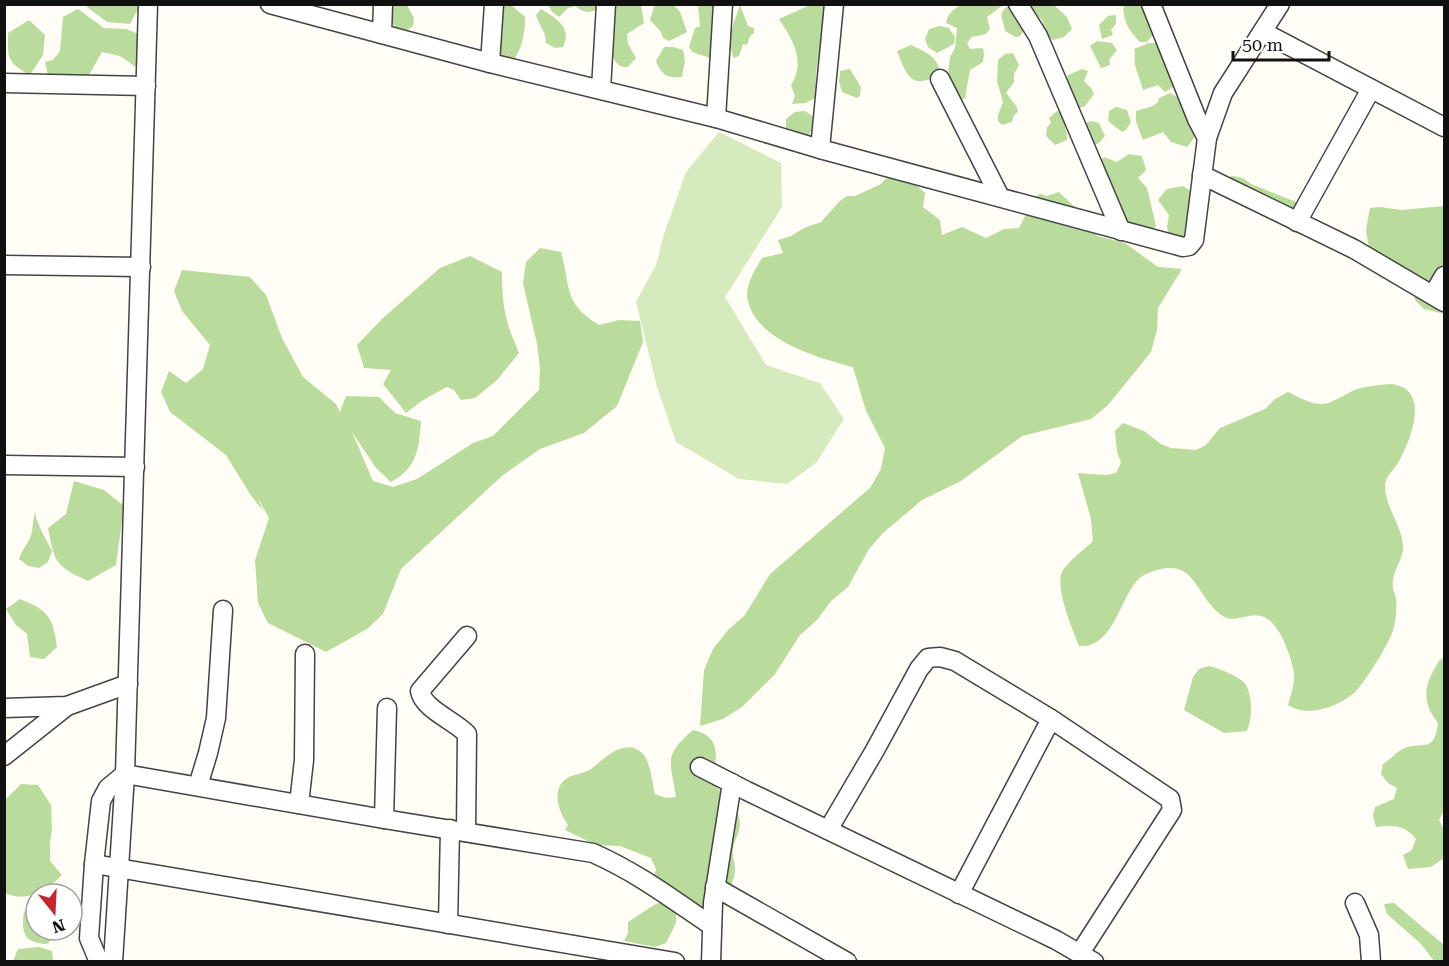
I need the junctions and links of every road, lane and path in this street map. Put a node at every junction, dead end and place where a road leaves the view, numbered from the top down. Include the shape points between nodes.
1 (148, 4) edge
2 (383, 4) edge
3 (494, 4) edge
4 (606, 4) edge
5 (723, 4) edge
6 (834, 4) edge
7 (1018, 4) edge
8 (1151, 4) edge
9 (1280, 4) edge
10 (272, 5) edge
11 (1263, 32) junction
12 (382, 34) junction
13 (490, 63) junction
14 (940, 79) dead end
15 (4, 82) edge
16 (146, 86) junction
17 (601, 89) junction
18 (1371, 89) junction
19 (716, 118) junction
20 (1444, 127) edge
21 (1206, 138) junction
22 (820, 149) junction
23 (1202, 176) junction
24 (1000, 197) junction
25 (1297, 222) junction
26 (1121, 231) junction
27 (4, 265) edge
28 (141, 267) junction
29 (1444, 276) edge
30 (1438, 298) edge
31 (4, 465) edge
32 (135, 468) junction
33 (223, 610) dead end
34 (467, 636) dead end
35 (305, 654) dead end
36 (128, 684) junction
37 (67, 706) junction
38 (4, 708) edge
39 (387, 708) dead end
40 (1051, 719) junction
41 (4, 756) edge
42 (700, 767) dead end
43 (125, 774) junction
44 (732, 783) junction
45 (198, 786) junction
46 (298, 804) junction
47 (384, 819) junction
48 (458, 830) junction
49 (828, 830) junction
50 (94, 864) junction
51 (118, 867) junction
52 (716, 887) junction
53 (959, 894) junction
54 (1355, 903) dead end
55 (448, 924) junction
56 (712, 926) junction
57 (1087, 957) edge
58 (99, 962) edge
59 (113, 962) edge
60 (675, 962) edge
61 (711, 962) edge
62 (847, 962) edge
63 (1371, 962) edge

1 - 16 street
2 - 12 street
3 - 13 street
4 - 17 street
5 - 19 street
6 - 22 street
7 - 26 street via 1038,36
8 - 21 street
9 - 11 street
10 - 12 street
11 - 18 street
11 - 21 street via 1223,93
12 - 13 street
13 - 17 street
14 - 24 street
15 - 16 street
16 - 28 street
17 - 19 street
18 - 20 street
18 - 25 street
19 - 22 street
21 - 23 street
22 - 24 street
23 - 25 street
23 - 26 street via 1194,240 1189,246
24 - 26 street
25 - 30 street via 1354,249
27 - 28 street
28 - 32 street
29 - 30 street
31 - 32 street
32 - 36 street
33 - 45 street via 216,718
34 - 48 street via 420,691 426,704 467,734
35 - 46 street via 304,760
36 - 37 street
36 - 43 street
37 - 38 street
37 - 41 street
39 - 47 street
40 - 49 street via 955,661 928,658
40 - 53 street
40 - 57 street via 1170,799 1172,810
42 - 44 street
43 - 45 street
43 - 50 street via 108,788 101,801
43 - 51 street
44 - 49 street
44 - 52 street
45 - 46 street
46 - 47 street
47 - 48 street
48 - 55 street
48 - 56 street via 593,853 656,886
49 - 53 street
50 - 51 street
50 - 58 street via 89,938
51 - 55 street
51 - 59 street
52 - 56 street
52 - 62 street
53 - 57 street
54 - 63 street via 1369,935
55 - 60 street
56 - 61 street

